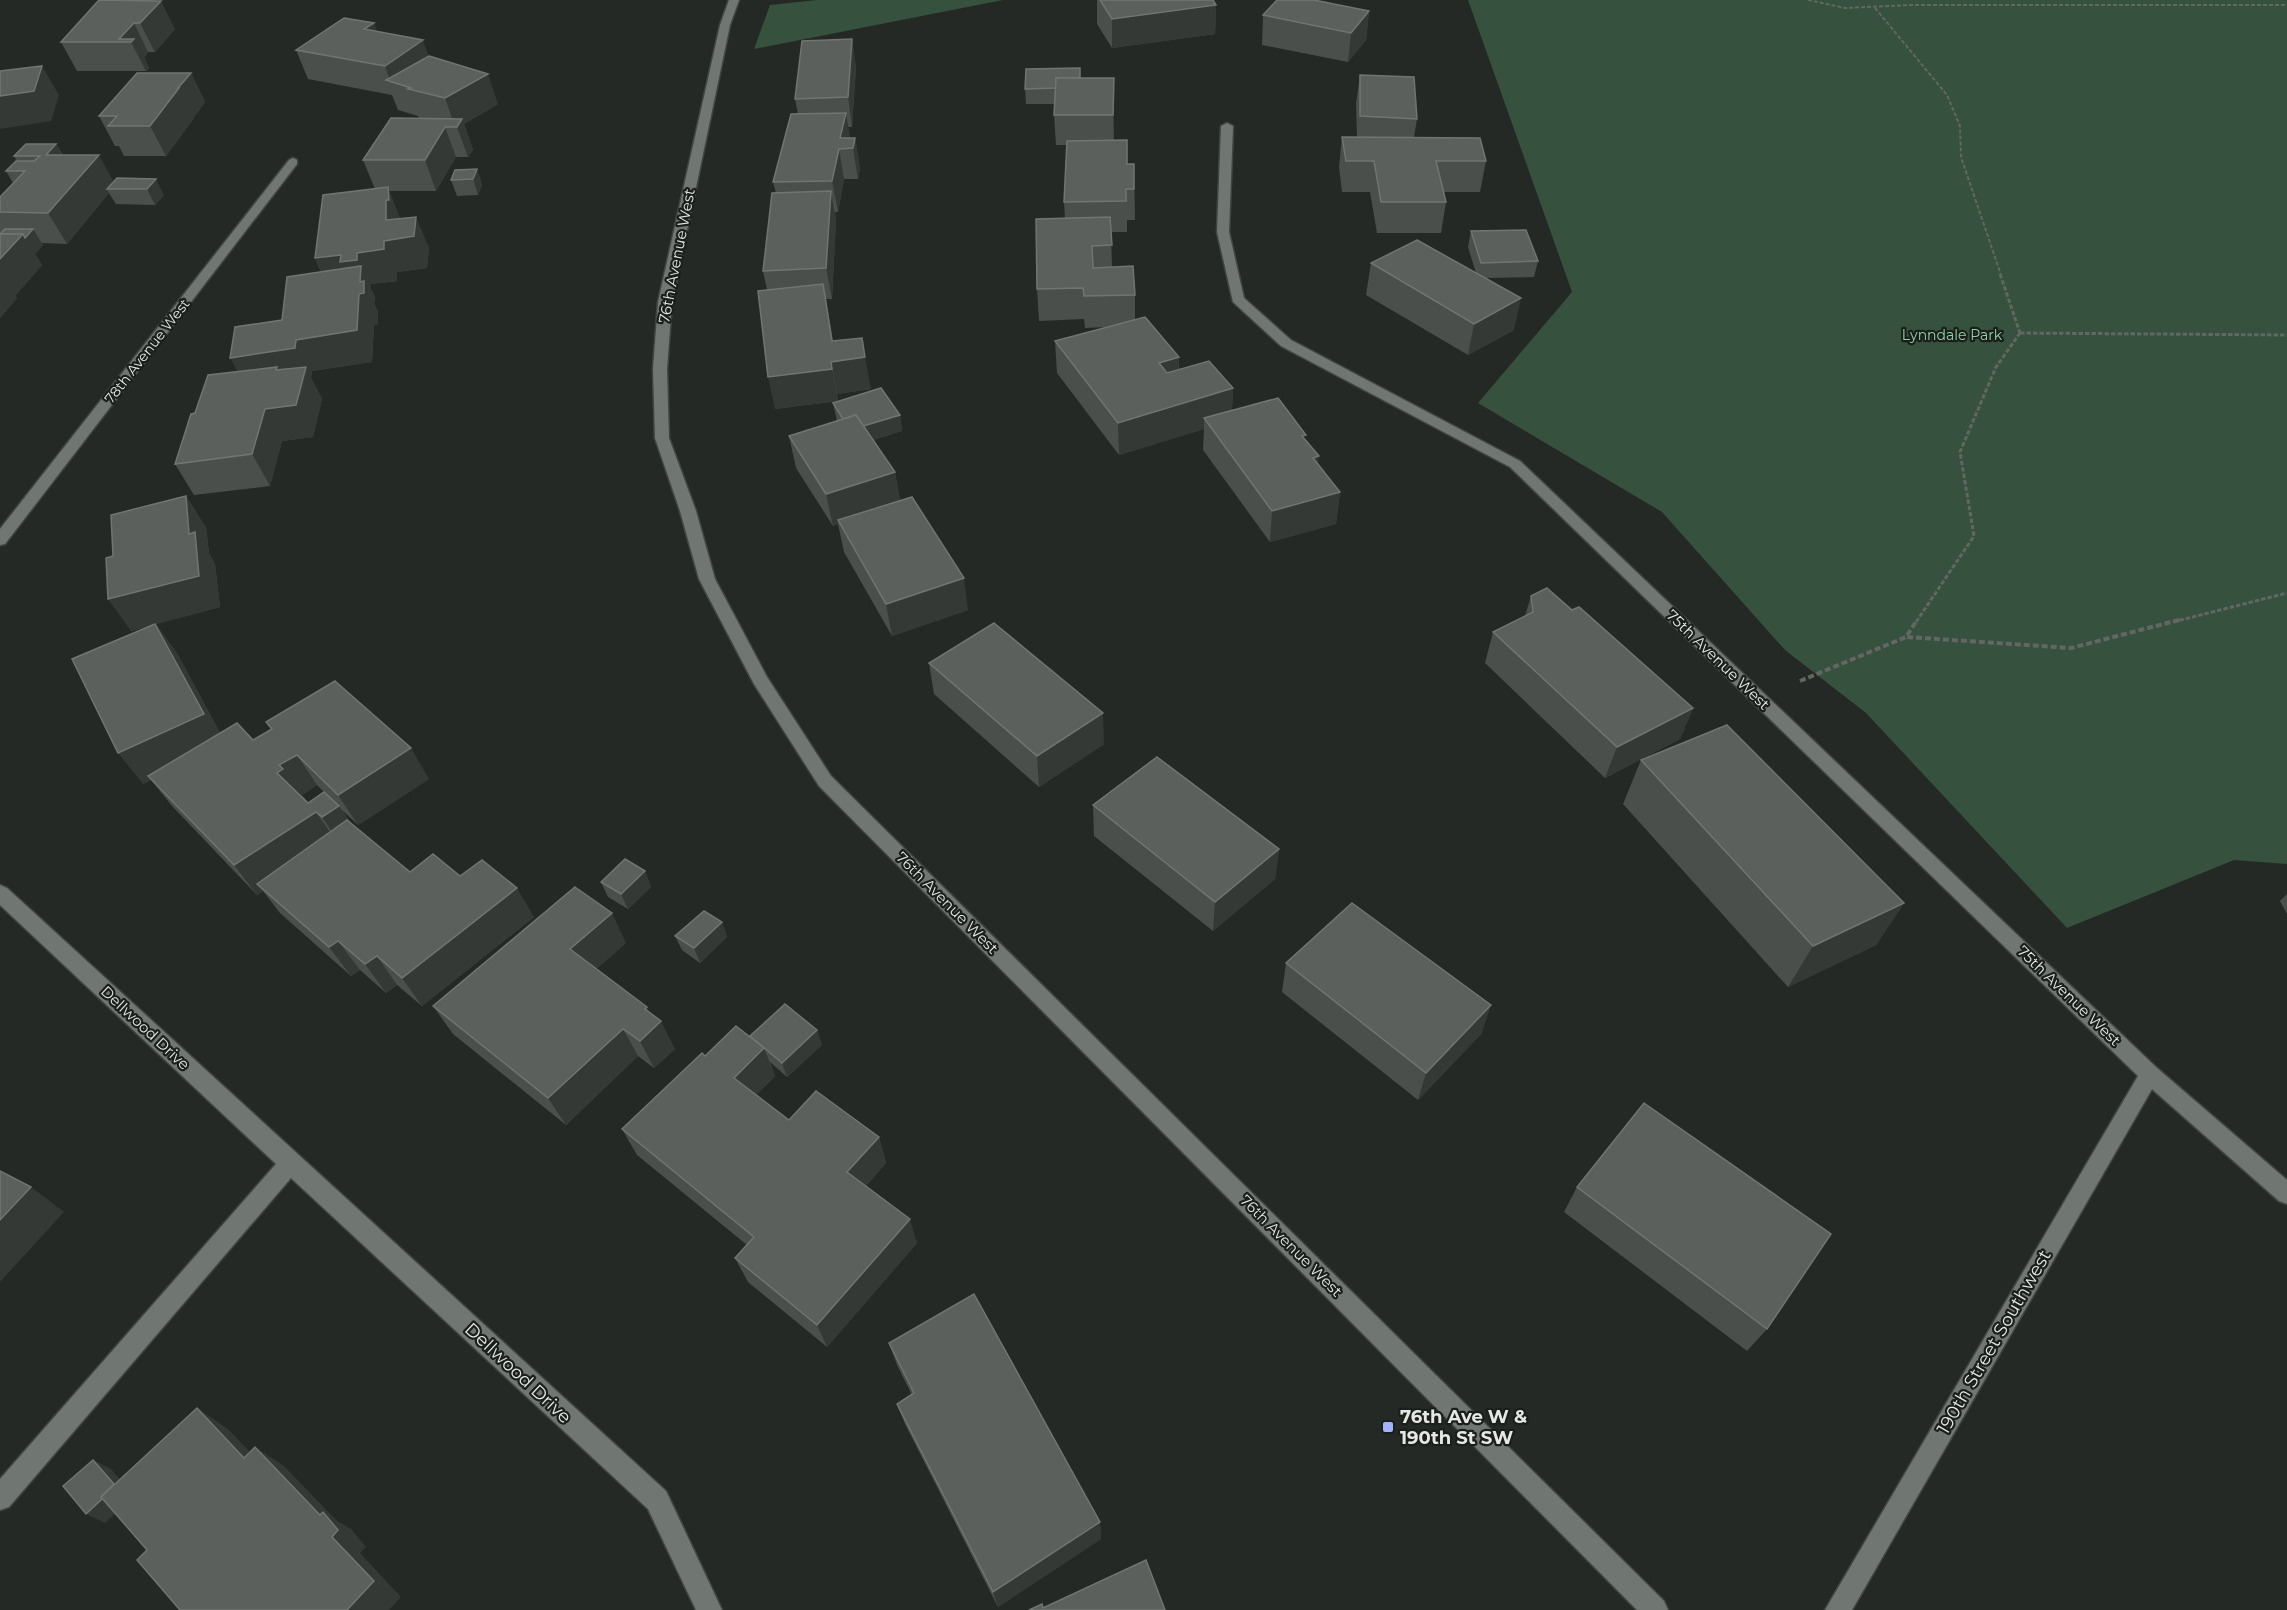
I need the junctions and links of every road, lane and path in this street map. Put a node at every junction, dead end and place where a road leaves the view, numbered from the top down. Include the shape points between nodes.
1 (734, 0) edge
2 (1808, 0) edge
3 (2287, 5) edge
4 (1874, 7) junction
5 (1227, 126) dead end
6 (293, 162) dead end
7 (2020, 333) junction
8 (2287, 335) edge
9 (0, 540) edge
10 (2287, 593) edge
11 (1906, 636) junction
12 (1758, 698) junction
13 (0, 893) edge
14 (2150, 1074) junction
15 (290, 1163) junction
16 (2287, 1194) edge
17 (0, 1498) edge
18 (709, 1610) edge
19 (1655, 1610) edge
20 (1838, 1610) edge

1 - 19 street, 76th Avenue West via 725,25 665,302 660,369 662,438 707,579 760,680 825,781
2 - 4 path via 1845,8
3 - 4 path
4 - 7 path via 1947,95 1960,126 1961,157
5 - 12 street, 75th Avenue West via 1223,232 1238,299 1286,343 1515,464
6 - 9 street, 78th Avenue West
7 - 8 path
7 - 11 path via 1996,367 1960,452 1974,536
10 - 11 path via 2071,648
11 - 12 path
12 - 14 street, 75th Avenue West
13 - 15 street, Dellwood Drive
14 - 16 street, 75th Avenue West
14 - 20 street, 190th Street Southwest
15 - 17 street
15 - 18 street, Dellwood Drive via 657,1500

